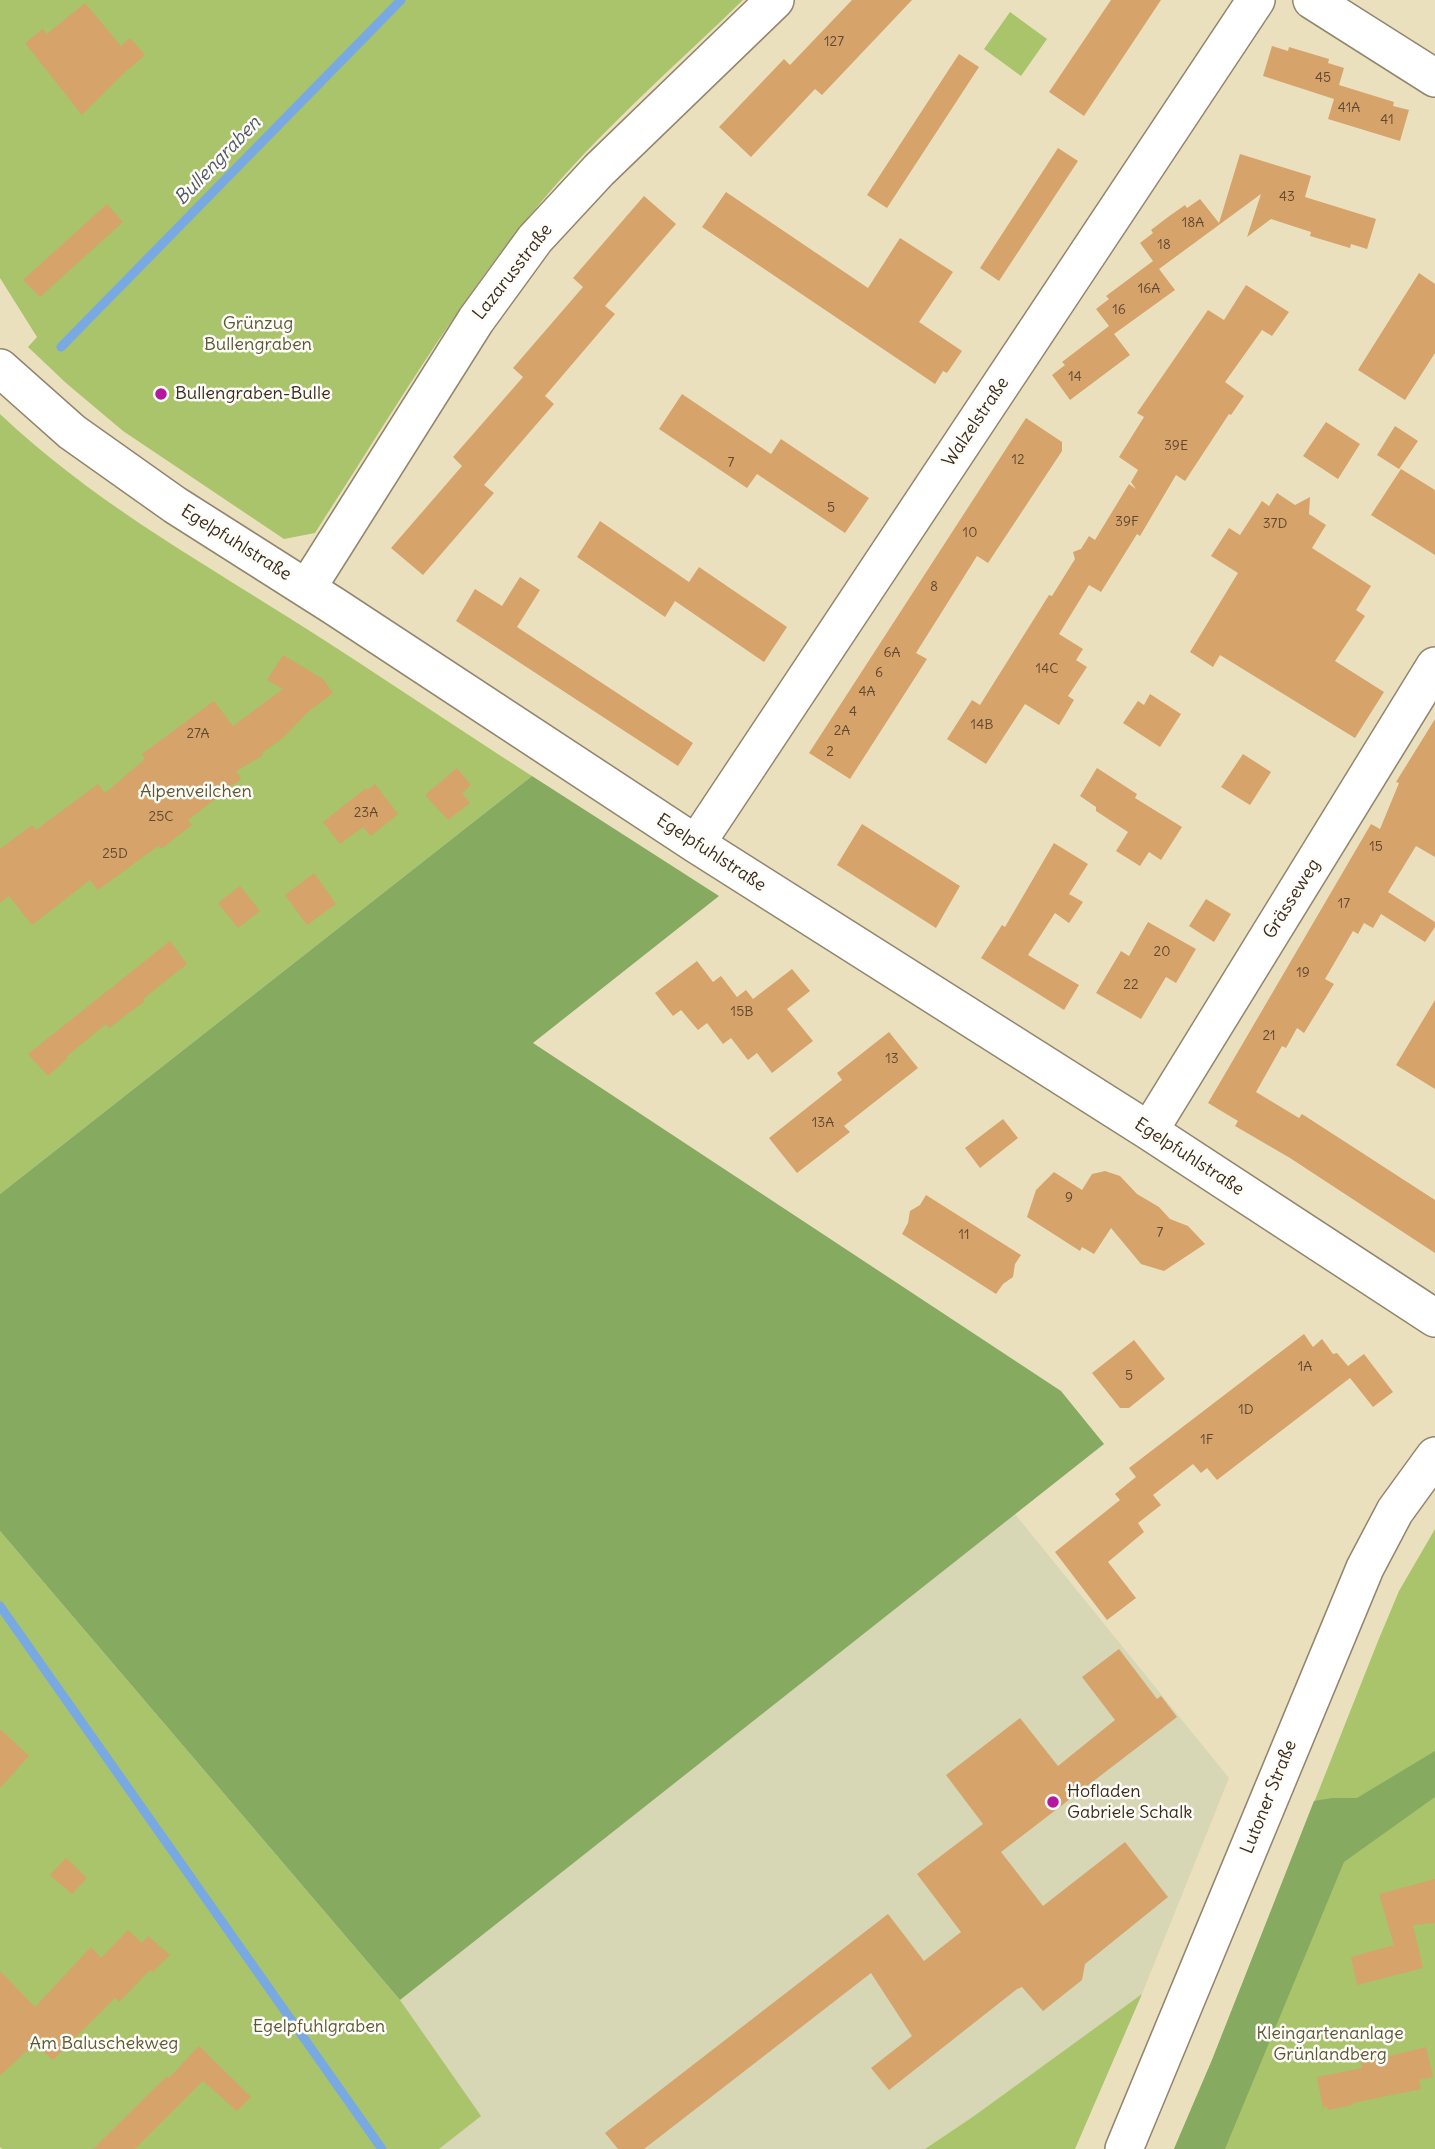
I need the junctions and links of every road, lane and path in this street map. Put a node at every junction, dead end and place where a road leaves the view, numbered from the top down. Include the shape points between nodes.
1 (775, 0) edge
2 (1256, 0) edge
3 (1312, 0) edge
4 (1435, 78) edge
5 (0, 368) edge
6 (307, 588) junction
7 (1435, 666) edge
8 (696, 844) junction
9 (1149, 1131) junction
10 (1435, 1318) edge
11 (1435, 1456) edge
12 (1124, 2149) edge

1 - 6 street, Lazarusstraße via 599,170 535,239 476,320
2 - 8 street, Walzelstraße
3 - 4 street
5 - 6 street, Egelpfuhlstraße via 72,432 175,505
6 - 8 street, Egelpfuhlstraße
7 - 9 street, Grässeweg
8 - 9 street, Egelpfuhlstraße
9 - 10 street, Egelpfuhlstraße
11 - 12 street, Lutoner Straße via 1395,1511 1364,1568

